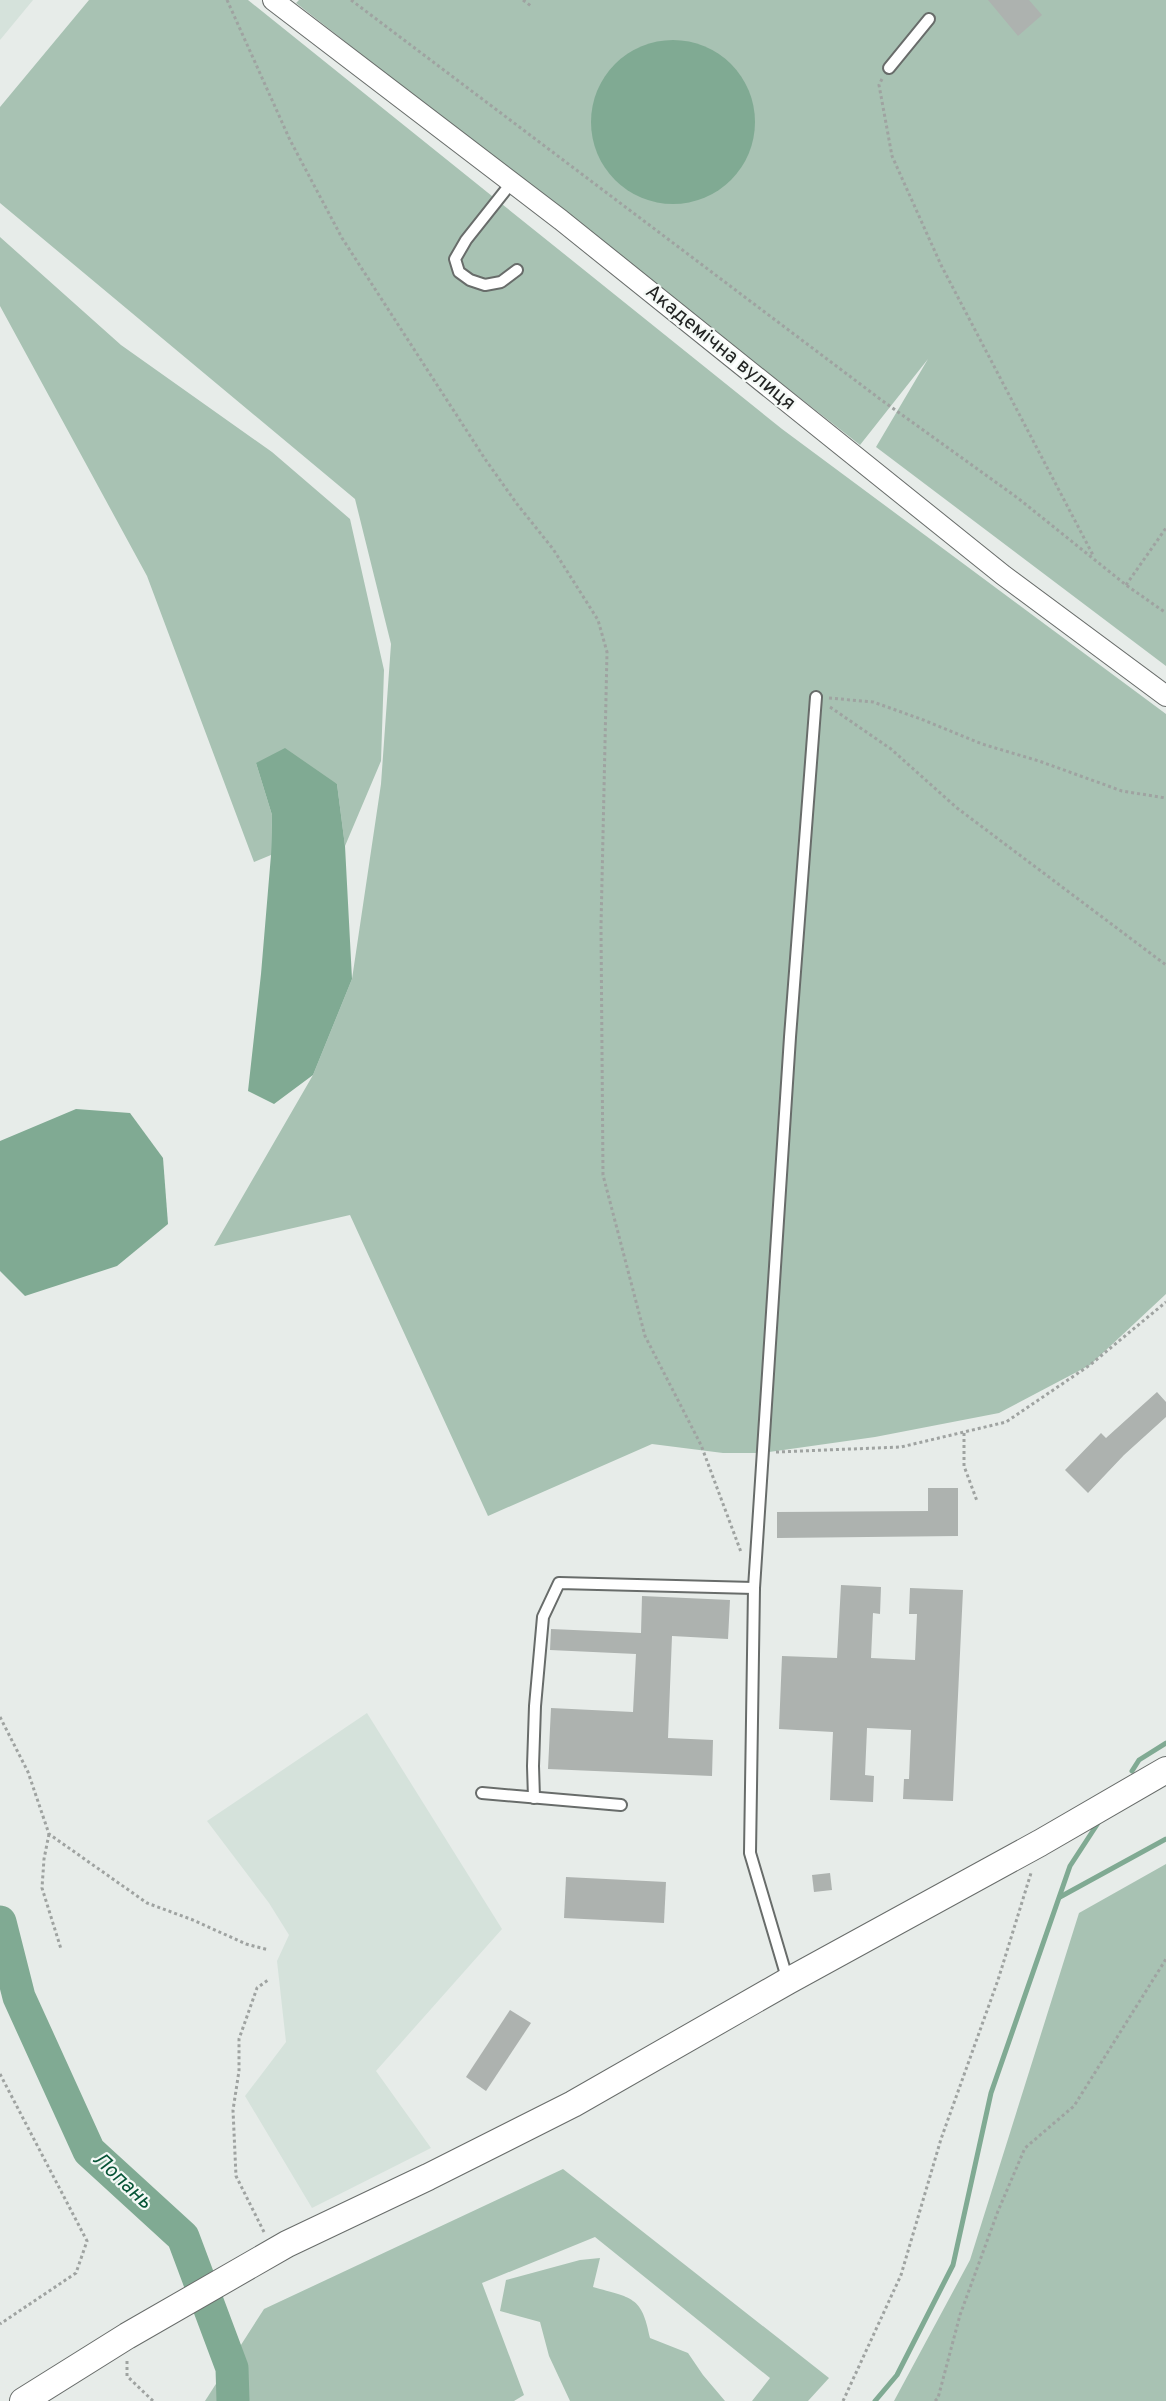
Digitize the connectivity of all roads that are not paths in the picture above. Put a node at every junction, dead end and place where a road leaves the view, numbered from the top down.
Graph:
1 (273, 0) edge
2 (929, 19) dead end
3 (889, 68) road end
4 (512, 182) junction
5 (517, 270) dead end
6 (1166, 696) edge
7 (816, 697) road end
8 (754, 1588) junction
9 (1166, 1770) edge
10 (482, 1793) dead end
11 (534, 1798) junction
12 (621, 1805) dead end
13 (788, 1981) junction
14 (22, 2401) edge

1 - 4 street, Академічна вулиця
2 - 3 lane
4 - 5 lane
4 - 6 street, Академічна вулиця
7 - 8 lane
8 - 11 lane
8 - 13 lane
9 - 13 street
10 - 11 lane
11 - 12 lane
13 - 14 street

